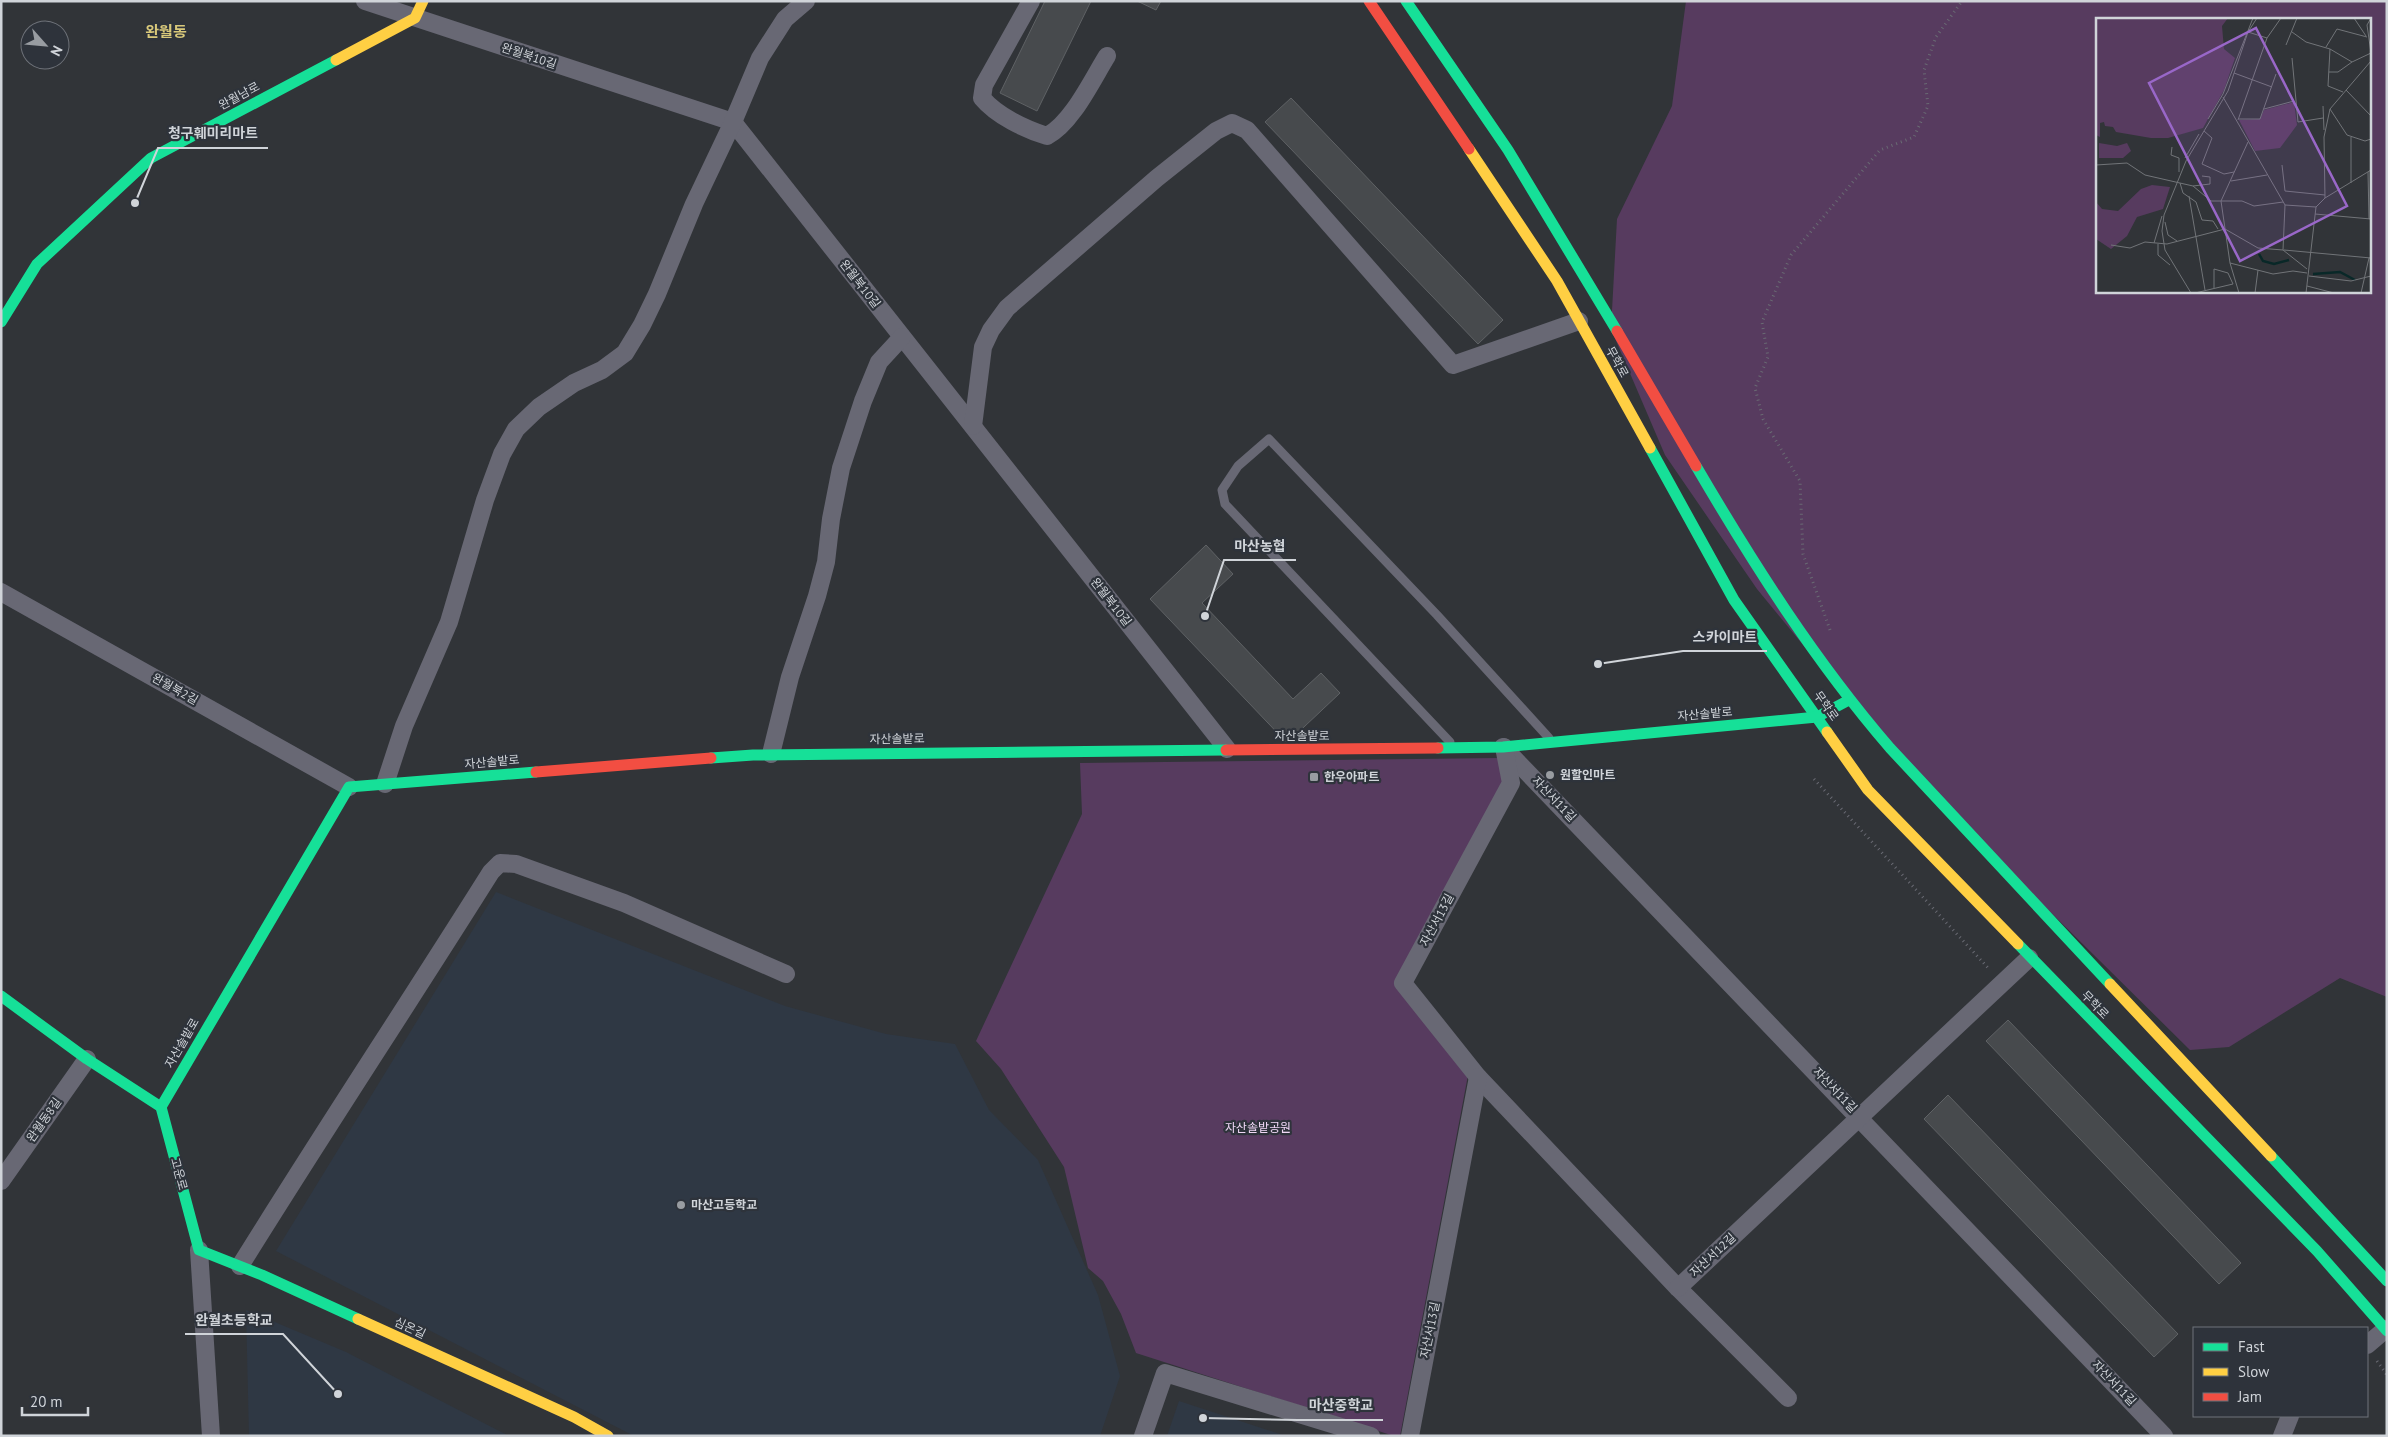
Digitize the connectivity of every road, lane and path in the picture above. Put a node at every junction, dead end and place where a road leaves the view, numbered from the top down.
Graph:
1 (365, 1) edge
2 (423, 1) edge
3 (806, 1) edge
4 (1031, 1) edge
5 (1368, 1) edge
6 (1406, 1) edge
7 (1962, 1) edge
8 (414, 18) junction
9 (1107, 56) dead end
10 (733, 122) junction
11 (1579, 321) junction
12 (1, 322) edge
13 (902, 337) junction
14 (972, 426) junction
15 (1, 592) edge
16 (1832, 637) dead end
17 (1849, 700) junction
18 (1817, 717) junction
19 (1552, 742) junction
20 (1503, 747) junction
21 (1455, 748) junction
22 (1227, 750) junction
23 (771, 754) junction
24 (1814, 779) dead end
25 (385, 784) junction
26 (349, 787) junction
27 (2029, 958) junction
28 (786, 974) dead end
29 (2002, 983) junction
30 (1, 996) edge
31 (86, 1059) junction
32 (1478, 1077) junction
33 (161, 1107) junction
34 (1860, 1116) junction
35 (1, 1181) edge
36 (198, 1250) junction
37 (240, 1266) junction
38 (2387, 1281) edge
39 (1678, 1288) junction
40 (2386, 1330) edge
41 (2368, 1344) edge
42 (1788, 1398) dead end
43 (2290, 1417) edge
44 (211, 1436) edge
45 (608, 1436) edge
46 (1143, 1436) edge
47 (1371, 1436) edge
48 (1410, 1436) edge
49 (2164, 1436) edge
50 (2282, 1436) edge

1 - 8 street, 완월북10길
2 - 8 main road
3 - 10 street
4 - 9 street
5 - 11 main road, 무학로
6 - 17 main road, 무학로
7 - 16 path
8 - 10 street, 완월북10길
8 - 12 main road, 완월남로
10 - 13 street, 완월북10길
10 - 25 street
11 - 14 street
11 - 18 main road, 무학로
13 - 14 street, 완월북10길
13 - 23 street
14 - 22 street, 완월북10길
15 - 26 street, 완월북2길
17 - 18 main road
17 - 38 main road, 무학로
18 - 19 main road, 자산솔밭로
18 - 27 main road, 무학로
19 - 20 main road, 자산솔밭로
19 - 21 lane
20 - 21 main road, 자산솔밭로
20 - 32 street, 자산서13길
20 - 34 street, 자산서11길
21 - 22 main road, 자산솔밭로
22 - 23 main road, 자산솔밭로
23 - 25 main road, 자산솔밭로
24 - 29 path
25 - 26 main road, 자산솔밭로
26 - 33 main road, 자산솔밭로
27 - 29 street, 자산서12길
27 - 40 main road, 무학로
28 - 37 street
29 - 34 street, 자산서12길
30 - 31 main road
31 - 33 main road
31 - 35 street, 완월동8길
32 - 39 street, 자산서13길
32 - 48 street, 자산서13길
33 - 36 main road, 고운로
34 - 39 street, 자산서12길
34 - 49 street, 자산서11길
36 - 37 main road, 심온길
36 - 44 street, 고운로
37 - 45 main road, 심온길
39 - 42 street
40 - 41 street
43 - 50 street
46 - 47 street

